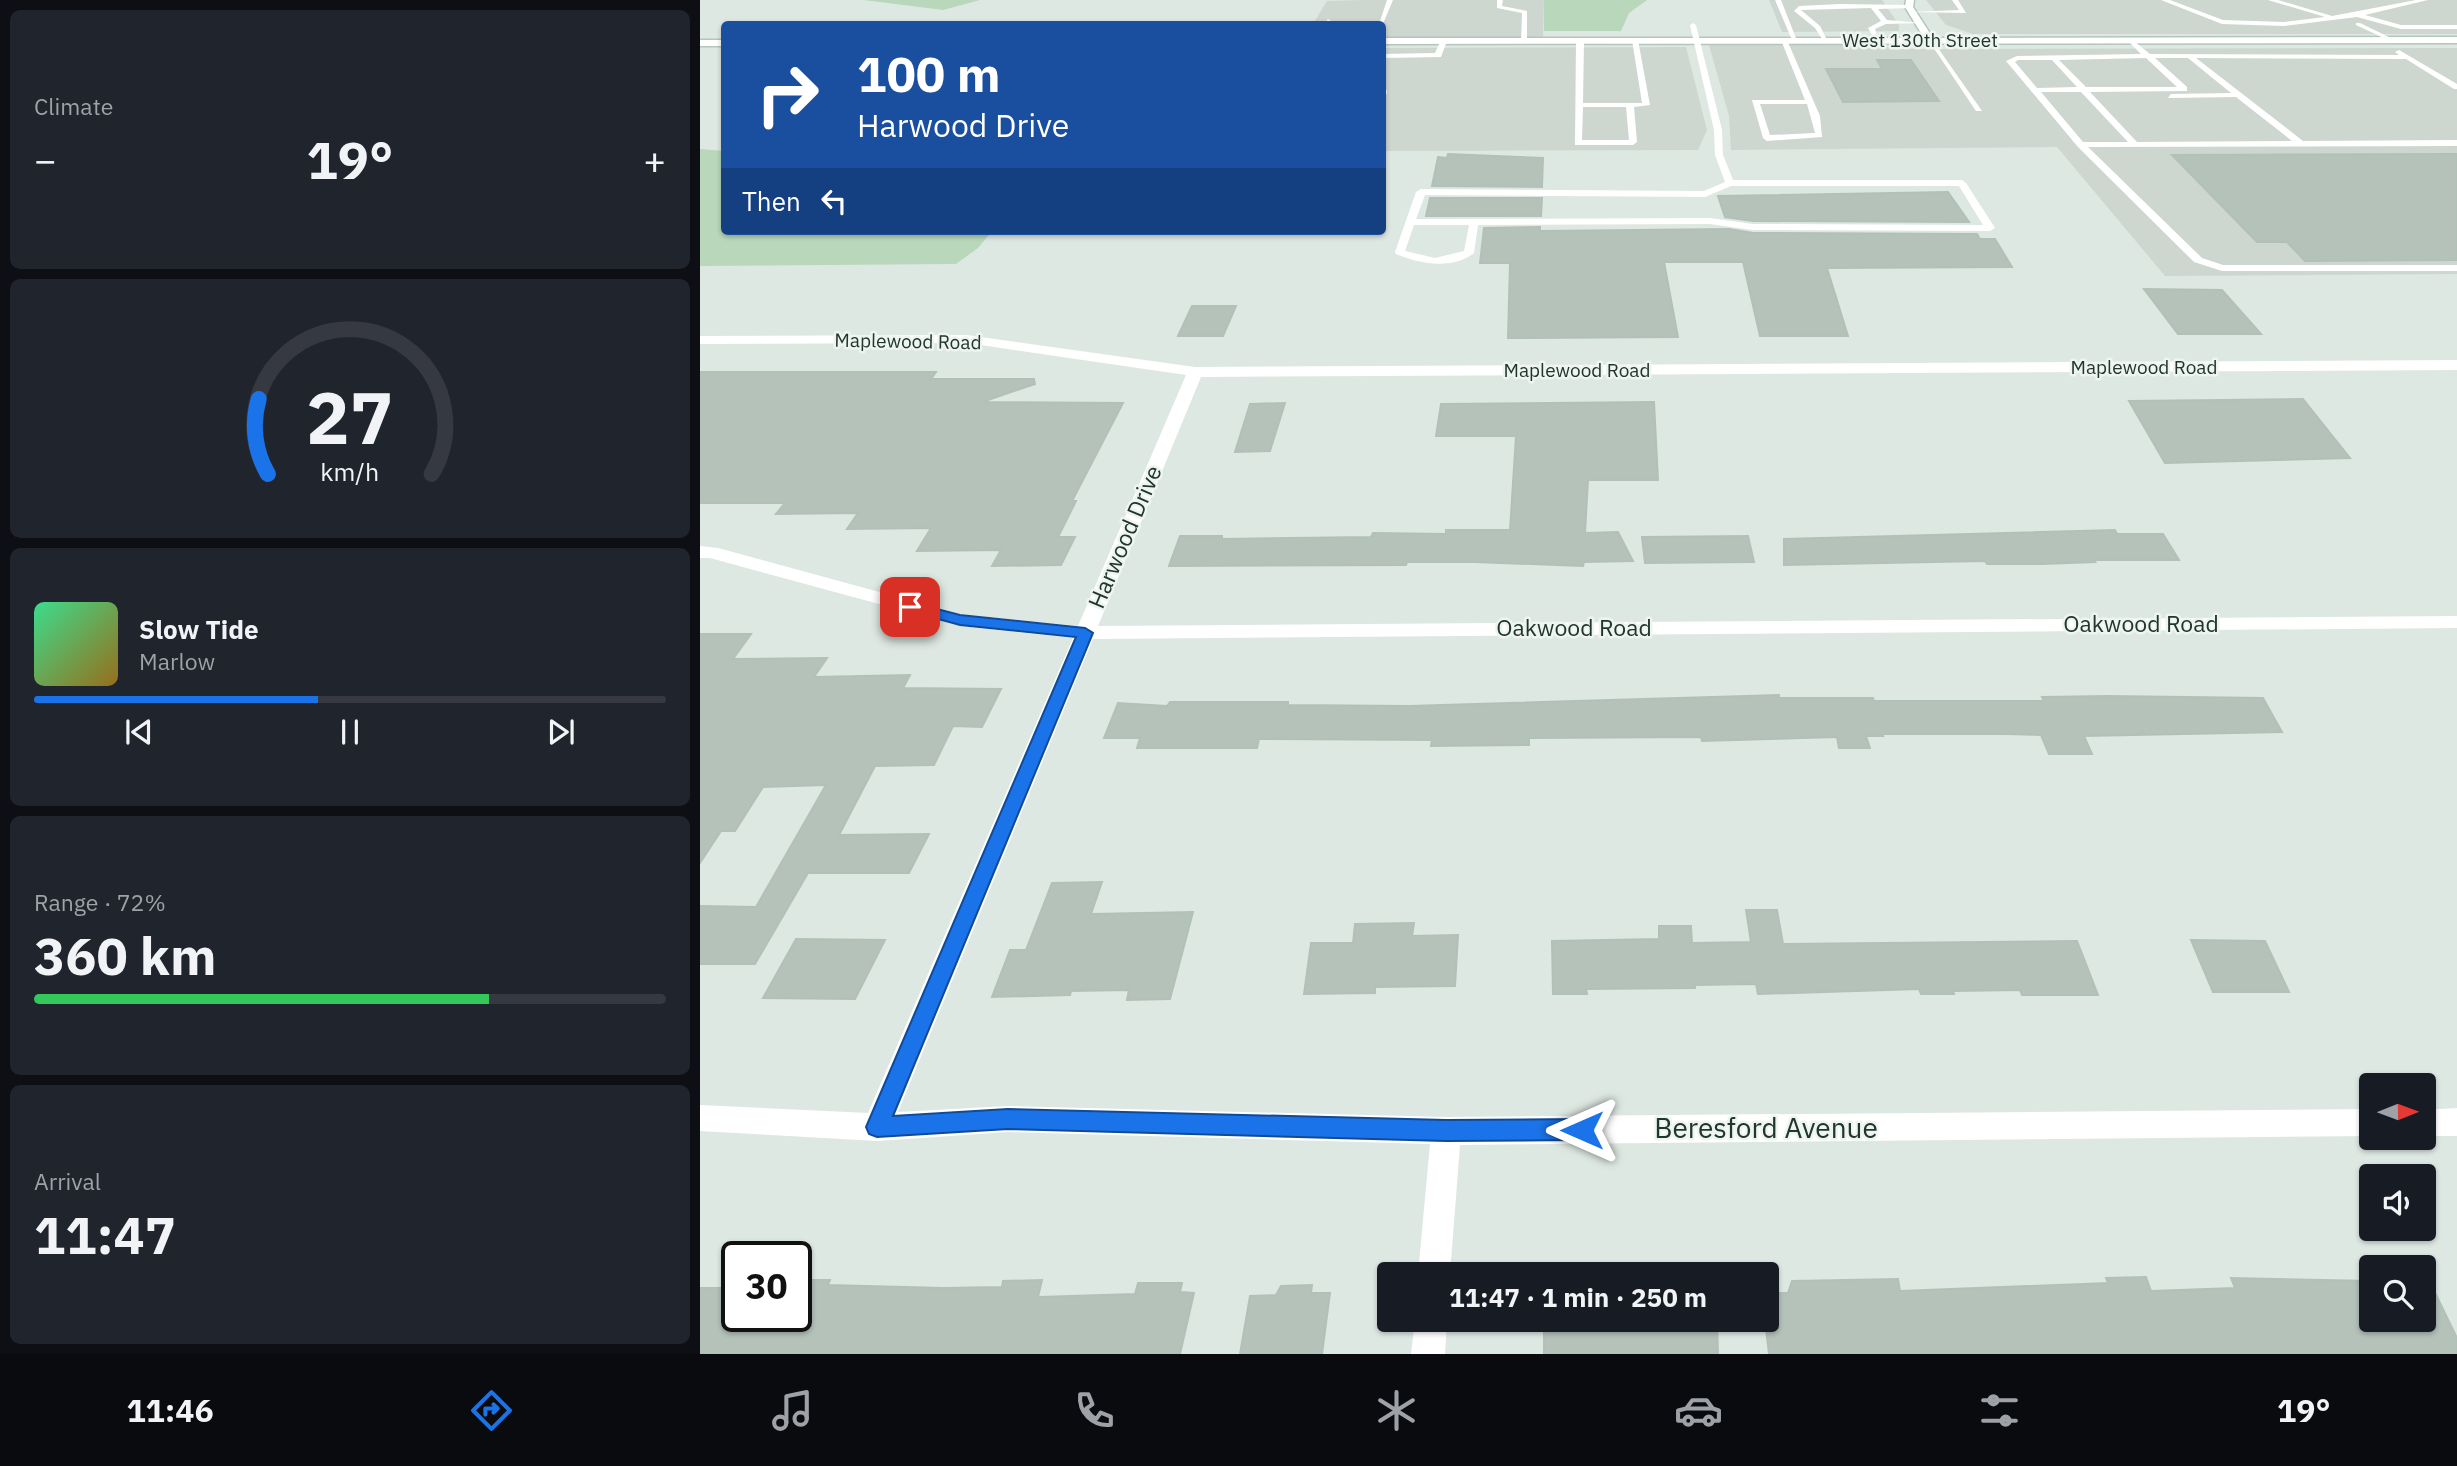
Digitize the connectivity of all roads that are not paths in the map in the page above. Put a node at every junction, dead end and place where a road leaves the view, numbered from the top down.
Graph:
1 (1391, 0) edge
2 (1500, 0) edge
3 (1778, 0) edge
4 (1955, 0) edge
5 (2164, 0) edge
6 (2271, 0) edge
7 (2425, 0) edge
8 (1910, 6) edge
9 (1873, 7) junction
10 (2357, 15) junction
11 (2338, 19) junction
12 (1383, 21) edge
13 (1885, 22) junction
14 (1919, 23) junction
15 (1693, 25) dead end
16 (2457, 27) edge
17 (1929, 39) junction
18 (1635, 40) junction
19 (1697, 40) junction
20 (1784, 40) junction
21 (1796, 40) junction
22 (1824, 40) junction
23 (1876, 40) junction
24 (2130, 40) junction
25 (2380, 40) junction
26 (2392, 40) junction
27 (2457, 40) edge
28 (1386, 41) edge
29 (1443, 41) junction
30 (1525, 41) junction
31 (1580, 41) junction
32 (700, 43) edge
33 (721, 43) edge
34 (1386, 56) edge
35 (2148, 56) junction
36 (2407, 57) junction
37 (2054, 58) junction
38 (2191, 58) junction
39 (2455, 85) edge
40 (2184, 89) junction
41 (2035, 90) junction
42 (2086, 93) junction
43 (2239, 95) junction
44 (2192, 96) junction
45 (1809, 102) junction
46 (1579, 105) junction
47 (1630, 105) junction
48 (1979, 110) dead end
49 (2457, 143) edge
50 (2134, 144) junction
51 (2301, 144) junction
52 (2081, 145) junction
53 (1730, 183) junction
54 (1705, 194) junction
55 (1474, 221) junction
56 (1710, 221) junction
57 (1410, 222) junction
58 (2457, 268) edge
59 (700, 340) edge
60 (2457, 365) edge
61 (1195, 372) junction
62 (700, 552) edge
63 (2457, 622) edge
64 (1085, 633) junction
65 (700, 1118) edge
66 (2457, 1122) edge
67 (2359, 1123) edge
68 (2436, 1123) edge
69 (877, 1127) junction
70 (1446, 1131) junction
71 (1435, 1262) edge
72 (1430, 1332) edge
73 (1428, 1354) edge

1 - 12 lane
2 - 30 lane
3 - 21 lane
4 - 8 lane
5 - 11 lane
6 - 11 lane
7 - 10 lane
8 - 9 lane
8 - 14 street
9 - 13 lane
9 - 22 lane
10 - 11 lane
10 - 16 lane
11 - 26 lane
13 - 14 lane
13 - 23 lane
14 - 17 street
15 - 19 lane
17 - 23 street, West 130th Street
17 - 24 street, West 130th Street
17 - 48 lane
18 - 19 street, West 130th Street
18 - 31 street, West 130th Street
18 - 47 lane
19 - 20 street, West 130th Street
19 - 53 lane
20 - 21 street, West 130th Street
20 - 45 lane
21 - 22 street, West 130th Street
22 - 23 street, West 130th Street
24 - 25 street, West 130th Street
24 - 35 lane
25 - 26 street, West 130th Street
25 - 36 lane
26 - 27 street, West 130th Street
28 - 29 street, West 130th Street
29 - 30 street, West 130th Street
29 - 34 lane
30 - 31 street, West 130th Street
31 - 46 lane
32 - 33 street
35 - 37 lane
35 - 38 lane
35 - 40 lane
36 - 38 lane
36 - 39 lane
37 - 41 lane
37 - 42 lane
38 - 43 lane
40 - 42 lane
40 - 44 lane
41 - 42 lane
41 - 52 lane
42 - 44 lane
42 - 50 lane
43 - 44 lane
43 - 51 lane
45 - 45 lane
46 - 47 lane
46 - 47 lane
49 - 51 lane
50 - 51 lane
50 - 52 lane
52 - 58 lane
53 - 54 lane
53 - 56 lane
54 - 56 lane
54 - 57 lane
55 - 56 lane
55 - 57 lane
55 - 57 lane
59 - 61 street, Maplewood Road
60 - 61 street, Maplewood Road
61 - 64 street, Harwood Drive
62 - 64 street, Oakwood Road
63 - 64 street, Oakwood Road
64 - 69 street, Harwood Drive
65 - 69 street, Beresford Avenue
66 - 68 street
67 - 70 street, Beresford Avenue
69 - 70 street, Beresford Avenue
70 - 71 street
72 - 73 street

